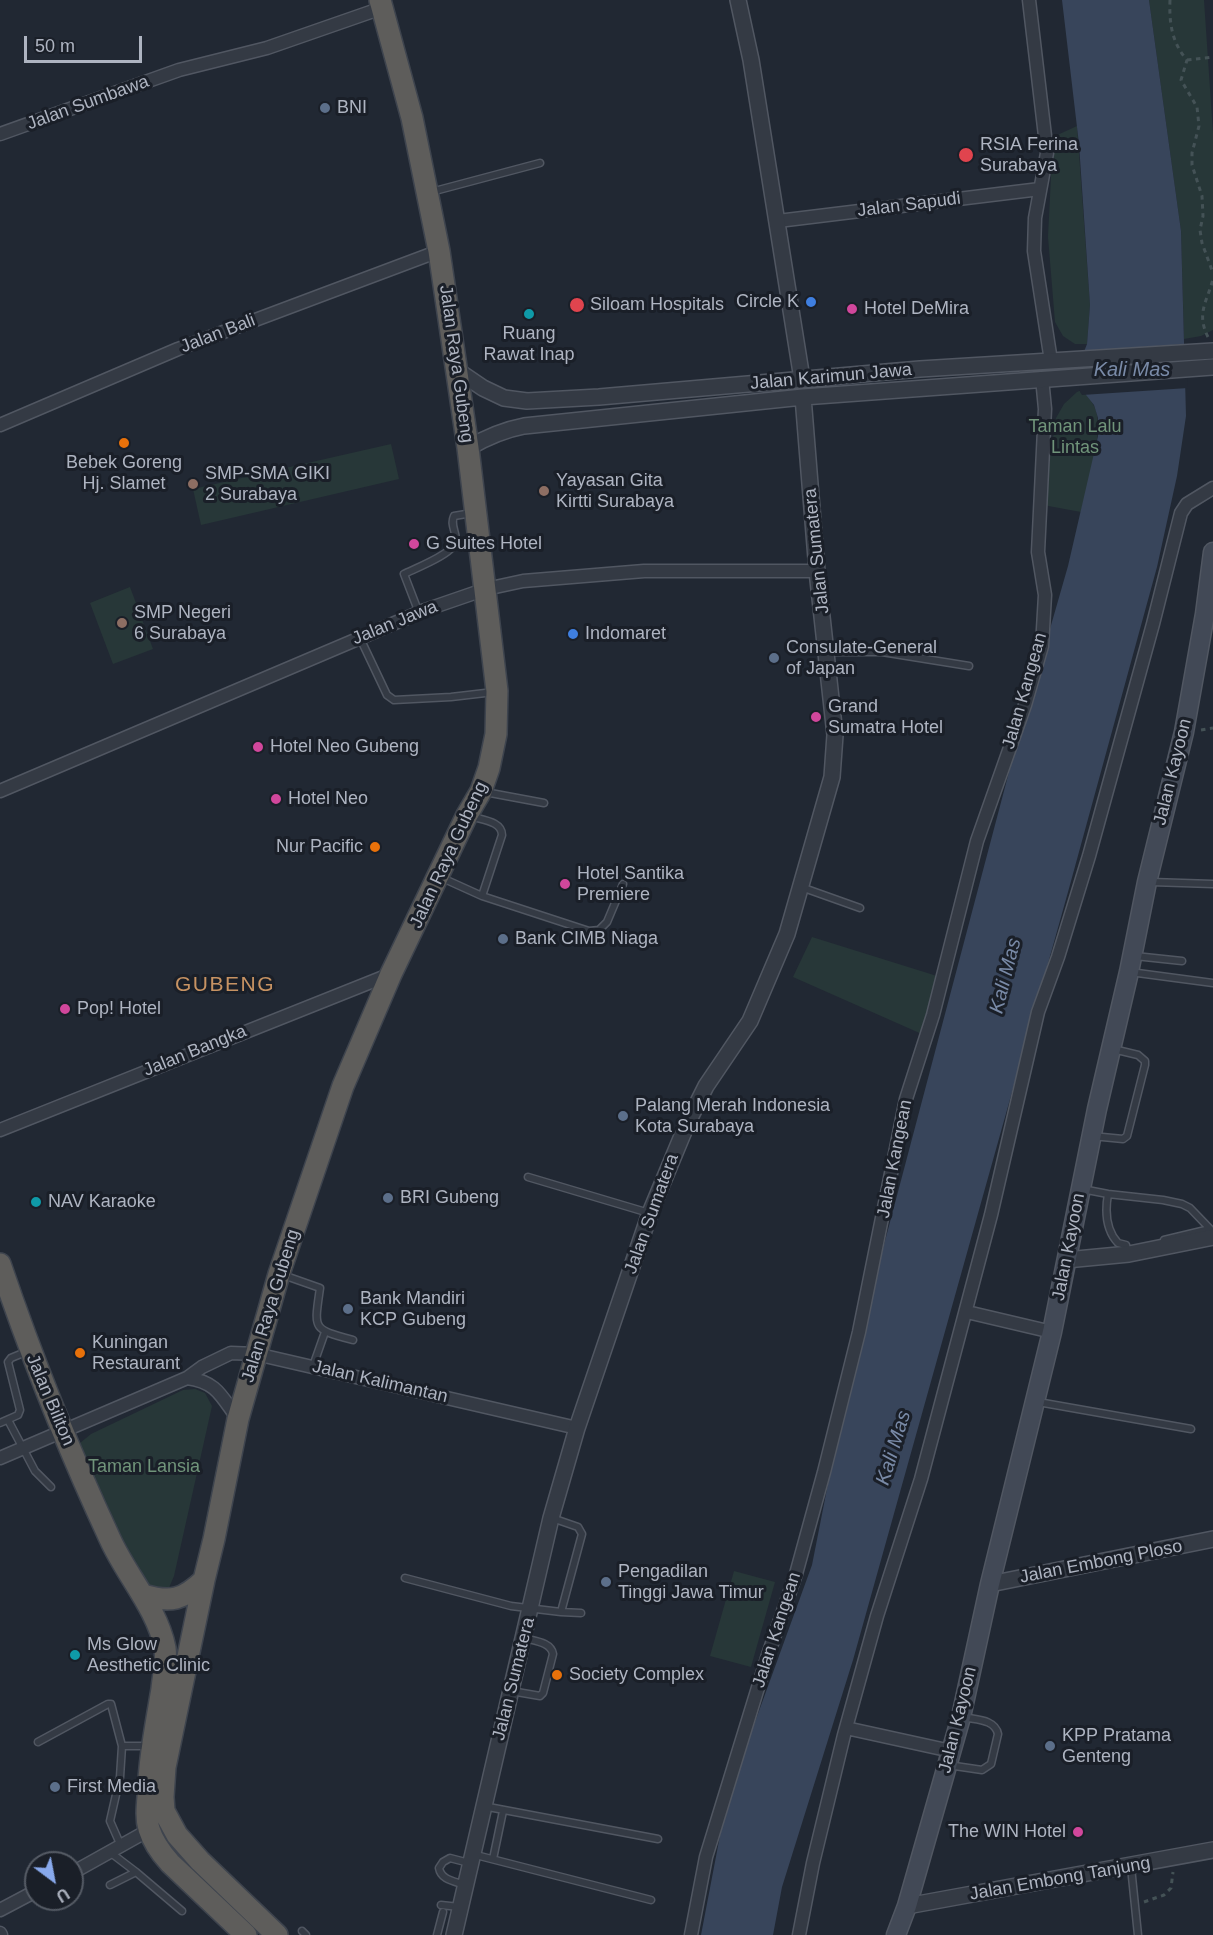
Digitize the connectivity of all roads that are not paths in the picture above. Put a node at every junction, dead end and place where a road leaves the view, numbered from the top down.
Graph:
1 (738, 0) edge
2 (1029, 0) edge
3 (381, 4) edge
4 (0, 134) edge
5 (540, 163) dead end
6 (1040, 189) junction
7 (427, 194) junction
8 (778, 221) junction
9 (439, 251) junction
10 (1213, 349) edge
11 (1051, 361) junction
12 (1196, 361) junction
13 (1213, 367) edge
14 (458, 370) junction
15 (1042, 378) junction
16 (802, 379) junction
17 (599, 397) junction
18 (803, 397) junction
19 (602, 418) junction
20 (0, 426) edge
21 (468, 448) junction
22 (1213, 489) edge
23 (476, 513) junction
24 (1213, 552) edge
25 (817, 571) junction
26 (1212, 577) edge
27 (486, 589) junction
28 (419, 613) junction
29 (360, 638) junction
30 (828, 652) junction
31 (969, 666) dead end
32 (497, 691) junction
33 (0, 791) edge
34 (481, 791) junction
35 (544, 803) dead end
36 (467, 815) junction
37 (439, 877) junction
38 (1147, 882) junction
39 (623, 884) dead end
40 (1213, 884) edge
41 (800, 886) junction
42 (482, 896) junction
43 (860, 908) dead end
44 (1182, 961) dead end
45 (1131, 964) junction
46 (391, 974) junction
47 (1213, 983) edge
48 (1111, 1049) junction
49 (0, 1130) edge
50 (1092, 1136) junction
51 (528, 1177) dead end
52 (1081, 1189) junction
53 (1108, 1194) junction
54 (650, 1214) junction
55 (1212, 1232) edge
56 (1128, 1251) junction
57 (1066, 1260) junction
58 (0, 1264) edge
59 (279, 1274) junction
60 (967, 1312) junction
61 (325, 1332) junction
62 (1052, 1332) junction
63 (353, 1340) dead end
64 (29, 1350) junction
65 (256, 1354) junction
66 (314, 1366) junction
67 (187, 1378) junction
68 (1034, 1401) junction
69 (238, 1419) junction
70 (8, 1420) junction
71 (0, 1423) edge
72 (577, 1428) junction
73 (1191, 1429) dead end
74 (62, 1430) junction
75 (23, 1448) junction
76 (0, 1458) edge
77 (51, 1487) dead end
78 (551, 1518) junction
79 (1213, 1539) edge
80 (405, 1578) dead end
81 (204, 1580) junction
82 (990, 1584) junction
83 (143, 1595) junction
84 (531, 1609) junction
85 (561, 1612) junction
86 (581, 1613) dead end
87 (524, 1638) junction
88 (511, 1691) junction
89 (961, 1717) junction
90 (846, 1728) junction
91 (38, 1742) dead end
92 (122, 1746) junction
93 (151, 1746) junction
94 (950, 1758) junction
95 (483, 1806) junction
96 (503, 1811) junction
97 (149, 1830) junction
98 (658, 1839) dead end
99 (116, 1850) junction
100 (1213, 1850) edge
101 (471, 1859) junction
102 (493, 1859) junction
103 (1131, 1866) junction
104 (84, 1867) edge
105 (136, 1872) junction
106 (110, 1885) dead end
107 (465, 1885) junction
108 (24, 1897) edge
109 (651, 1900) dead end
110 (907, 1906) junction
111 (460, 1908) junction
112 (0, 1910) edge
113 (182, 1911) dead end
114 (246, 1935) edge
115 (277, 1935) edge
116 (437, 1935) edge
117 (454, 1935) edge
118 (691, 1935) edge
119 (799, 1935) edge
120 (896, 1935) edge
121 (1138, 1935) edge

1 - 8 street
2 - 6 street
3 - 4 street, Jalan Sumbawa
3 - 7 highway, Jalan Raya Gubeng
5 - 7 lane
6 - 8 street, Jalan Sapudi
6 - 11 street
7 - 9 highway, Jalan Raya Gubeng
8 - 16 street
9 - 14 highway, Jalan Raya Gubeng
9 - 20 street, Jalan Bali
10 - 12 street, Jalan Karimun Jawa
11 - 12 street, Jalan Karimun Jawa
11 - 16 street, Jalan Karimun Jawa
12 - 13 street, Jalan Karimun Jawa
12 - 15 street, Jalan Karimun Jawa
14 - 17 street, Jalan Karimun Jawa
14 - 21 highway, Jalan Raya Gubeng
15 - 18 street, Jalan Karimun Jawa
15 - 118 street, Jalan Kangean
16 - 17 street, Jalan Karimun Jawa
17 - 19 street
18 - 19 street, Jalan Karimun Jawa
18 - 25 street, Jalan Sumatera
19 - 21 street, Jalan Karimun Jawa
21 - 23 highway, Jalan Raya Gubeng
22 - 60 street
23 - 27 highway, Jalan Raya Gubeng
23 - 28 lane
24 - 26 main road, Jalan Kayoon
25 - 27 street, Jalan Jawa
25 - 30 street, Jalan Sumatera
26 - 38 main road, Jalan Kayoon
27 - 28 street, Jalan Jawa
27 - 32 highway, Jalan Raya Gubeng
28 - 29 street, Jalan Jawa
29 - 32 lane
29 - 33 street, Jalan Jawa
30 - 31 lane
30 - 41 street, Jalan Sumatera
32 - 34 highway, Jalan Raya Gubeng
34 - 35 lane
34 - 36 highway, Jalan Raya Gubeng
36 - 37 highway, Jalan Raya Gubeng
36 - 42 lane
37 - 42 lane
37 - 46 highway, Jalan Raya Gubeng
38 - 40 lane
38 - 45 main road, Jalan Kayoon
39 - 42 lane
41 - 43 lane
41 - 54 street, Jalan Sumatera
44 - 45 lane
45 - 47 lane
45 - 48 main road, Jalan Kayoon
46 - 49 street, Jalan Bangka
46 - 59 highway, Jalan Raya Gubeng
48 - 50 main road, Jalan Kayoon
48 - 50 lane
50 - 52 main road, Jalan Kayoon
51 - 54 lane
52 - 53 lane
52 - 57 main road, Jalan Kayoon
53 - 55 lane
53 - 56 lane
54 - 72 street, Jalan Sumatera
55 - 56 street
56 - 57 street
57 - 62 main road, Jalan Kayoon
58 - 64 highway, Jalan Biliton
59 - 61 lane
59 - 65 highway, Jalan Raya Gubeng
60 - 62 street
60 - 90 street
61 - 63 lane
61 - 66 lane
62 - 68 main road, Jalan Kayoon
64 - 70 lane
64 - 74 highway, Jalan Biliton
65 - 66 street, Jalan Kalimantan
65 - 67 street, Jalan Kalimantan
65 - 69 highway, Jalan Raya Gubeng
66 - 72 street, Jalan Kalimantan
67 - 69 street
67 - 74 street, Jalan Kalimantan
68 - 73 lane
68 - 82 main road, Jalan Kayoon
69 - 81 highway, Jalan Raya Gubeng
70 - 71 lane
70 - 75 lane
72 - 78 street, Jalan Sumatera
74 - 75 street, Jalan Kalimantan
74 - 83 highway, Jalan Biliton
75 - 76 street, Jalan Kalimantan
75 - 77 lane
78 - 84 street, Jalan Sumatera
78 - 85 lane
79 - 82 street, Jalan Embong Ploso
80 - 84 lane
81 - 83 highway
81 - 115 highway
82 - 89 main road, Jalan Kayoon
83 - 93 highway
84 - 85 lane
84 - 87 street, Jalan Sumatera
85 - 86 lane
87 - 88 street, Jalan Sumatera
87 - 88 lane
88 - 95 street, Jalan Sumatera
89 - 94 main road, Jalan Kayoon
89 - 94 lane
90 - 94 street
90 - 119 street
91 - 92 lane
92 - 93 lane
92 - 99 lane
93 - 97 highway
94 - 110 main road, Jalan Kayoon
95 - 96 lane
95 - 101 street, Jalan Sumatera
96 - 98 lane
96 - 102 lane
97 - 99 street
97 - 114 highway
99 - 104 street
99 - 105 lane
100 - 103 street, Jalan Embong Tanjung
101 - 102 lane
101 - 107 street, Jalan Sumatera
101 - 107 lane
102 - 109 lane
103 - 110 street, Jalan Embong Tanjung
103 - 121 lane
105 - 106 lane
105 - 113 lane
107 - 111 street, Jalan Sumatera
108 - 112 street
110 - 120 main road, Jalan Kayoon
111 - 116 lane
111 - 117 street, Jalan Sumatera

